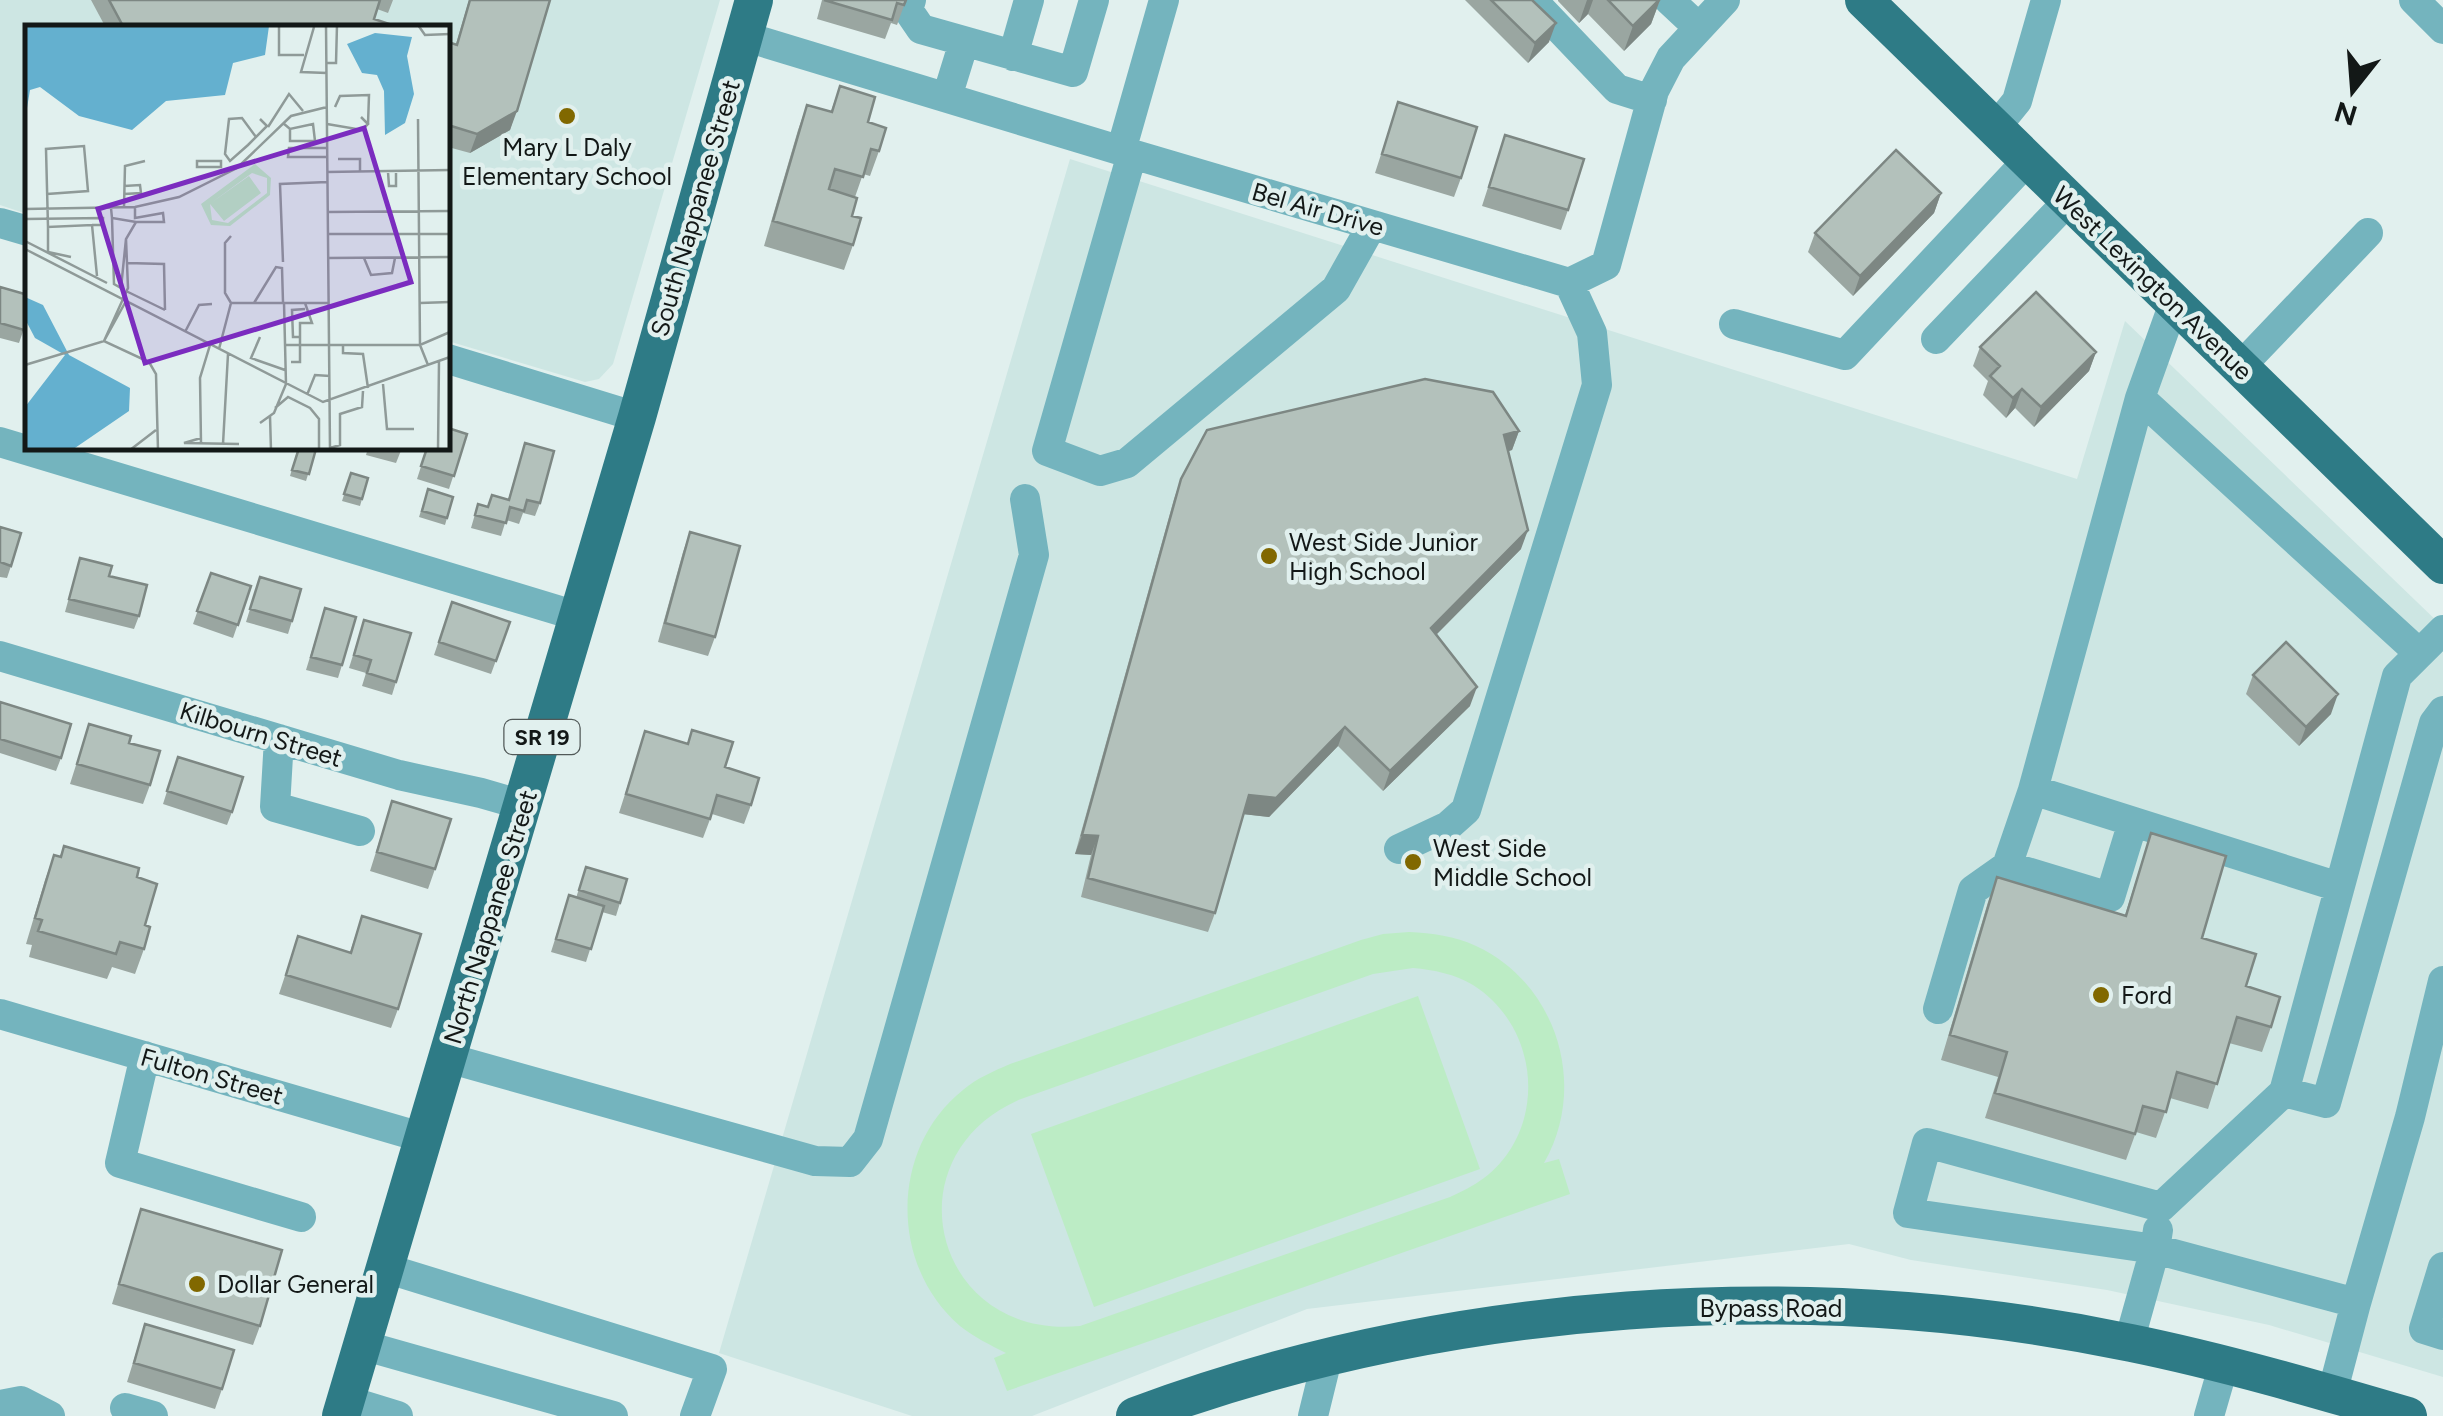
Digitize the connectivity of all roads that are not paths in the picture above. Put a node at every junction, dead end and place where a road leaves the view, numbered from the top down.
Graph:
1 (911, 0) edge
2 (1028, 0) edge
3 (1094, 0) edge
4 (1164, 0) edge
5 (1532, 0) edge
6 (1669, 0) edge
7 (1725, 0) edge
8 (1864, 0) edge
9 (2046, 0) edge
10 (2414, 0) edge
11 (748, 18) edge
12 (1699, 28) junction
13 (2443, 29) edge
14 (964, 42) junction
15 (1013, 56) junction
16 (947, 98) junction
17 (1652, 100) junction
18 (1996, 128) junction
19 (1126, 152) junction
20 (2028, 160) junction
21 (2069, 200) junction
22 (0, 223) edge
23 (1372, 225) junction
24 (25, 231) edge
25 (2368, 233) dead end
26 (1569, 283) junction
27 (2174, 303) junction
28 (1734, 324) dead end
29 (1936, 339) dead end
30 (450, 360) edge
31 (2240, 367) junction
32 (2140, 398) junction
33 (636, 417) junction
34 (0, 442) edge
35 (25, 450) edge
36 (27, 450) edge
37 (1025, 499) dead end
38 (2443, 565) edge
39 (577, 616) junction
40 (2443, 630) edge
41 (2420, 654) junction
42 (0, 656) edge
43 (2443, 711) edge
44 (279, 740) junction
45 (2033, 790) junction
46 (523, 805) junction
47 (2132, 822) junction
48 (360, 830) dead end
49 (1399, 849) dead end
50 (2007, 866) junction
51 (2340, 888) junction
52 (2443, 981) edge
53 (1938, 1009) dead end
54 (0, 1014) edge
55 (146, 1056) junction
56 (448, 1058) junction
57 (2284, 1092) junction
58 (424, 1138) junction
59 (2162, 1207) junction
60 (300, 1217) dead end
61 (2155, 1250) junction
62 (2443, 1267) edge
63 (385, 1268) junction
64 (2356, 1303) junction
65 (2443, 1334) edge
66 (2128, 1342) junction
67 (362, 1345) junction
68 (1327, 1358) junction
69 (2224, 1364) junction
70 (2332, 1394) junction
71 (0, 1405) edge
72 (343, 1408) edge
73 (50, 1416) edge
74 (398, 1416) edge
75 (614, 1416) edge
76 (695, 1416) edge
77 (1135, 1416) edge
78 (1313, 1416) edge
79 (2208, 1416) edge
80 (2408, 1416) edge

1 - 14 street
2 - 15 street
3 - 15 street
4 - 19 street
5 - 17 street
6 - 12 street
7 - 12 street
8 - 18 main road, West Lexington Avenue
9 - 18 street
10 - 13 street
11 - 16 street, Bel Air Drive
11 - 33 main road, South Nappanee Street / SR 19
12 - 17 street
14 - 15 street
14 - 16 street
16 - 19 street, Bel Air Drive
17 - 26 street
18 - 20 main road, West Lexington Avenue
19 - 23 street, Bel Air Drive
19 - 23 street
20 - 21 main road, West Lexington Avenue
20 - 28 street
21 - 27 main road, West Lexington Avenue
21 - 29 street
22 - 24 street
23 - 26 street, Bel Air Drive
25 - 31 street
26 - 49 street
27 - 31 main road, West Lexington Avenue
27 - 32 street
30 - 33 street
31 - 38 main road, West Lexington Avenue
32 - 41 street
32 - 45 street
33 - 39 main road, North Nappanee Street / SR 19
34 - 35 street
36 - 39 street
37 - 56 street
39 - 46 main road, North Nappanee Street / SR 19
40 - 41 street
41 - 51 street
42 - 44 street, Kilbourn Street
43 - 57 street
44 - 46 street, Kilbourn Street
44 - 48 street
45 - 47 street
45 - 50 street
46 - 56 main road, North Nappanee Street / SR 19
47 - 50 street
47 - 51 street
50 - 53 street
51 - 57 street
52 - 64 street
54 - 55 street, Fulton Street
55 - 58 street, Fulton Street
55 - 60 street
56 - 58 main road, North Nappanee Street / SR 19
57 - 59 street
58 - 63 main road, North Nappanee Street / SR 19
59 - 61 street
59 - 61 street
61 - 64 street
61 - 66 street
62 - 65 street
63 - 67 main road, North Nappanee Street / SR 19
63 - 76 street
64 - 70 street
66 - 68 main road, Bypass Road
66 - 69 main road, Bypass Road
67 - 72 main road, North Nappanee Street / SR 19
67 - 75 street
68 - 77 main road, Bypass Road
68 - 78 street
69 - 70 main road, Bypass Road
69 - 79 street
70 - 80 main road, Bypass Road
71 - 73 street
72 - 74 street

